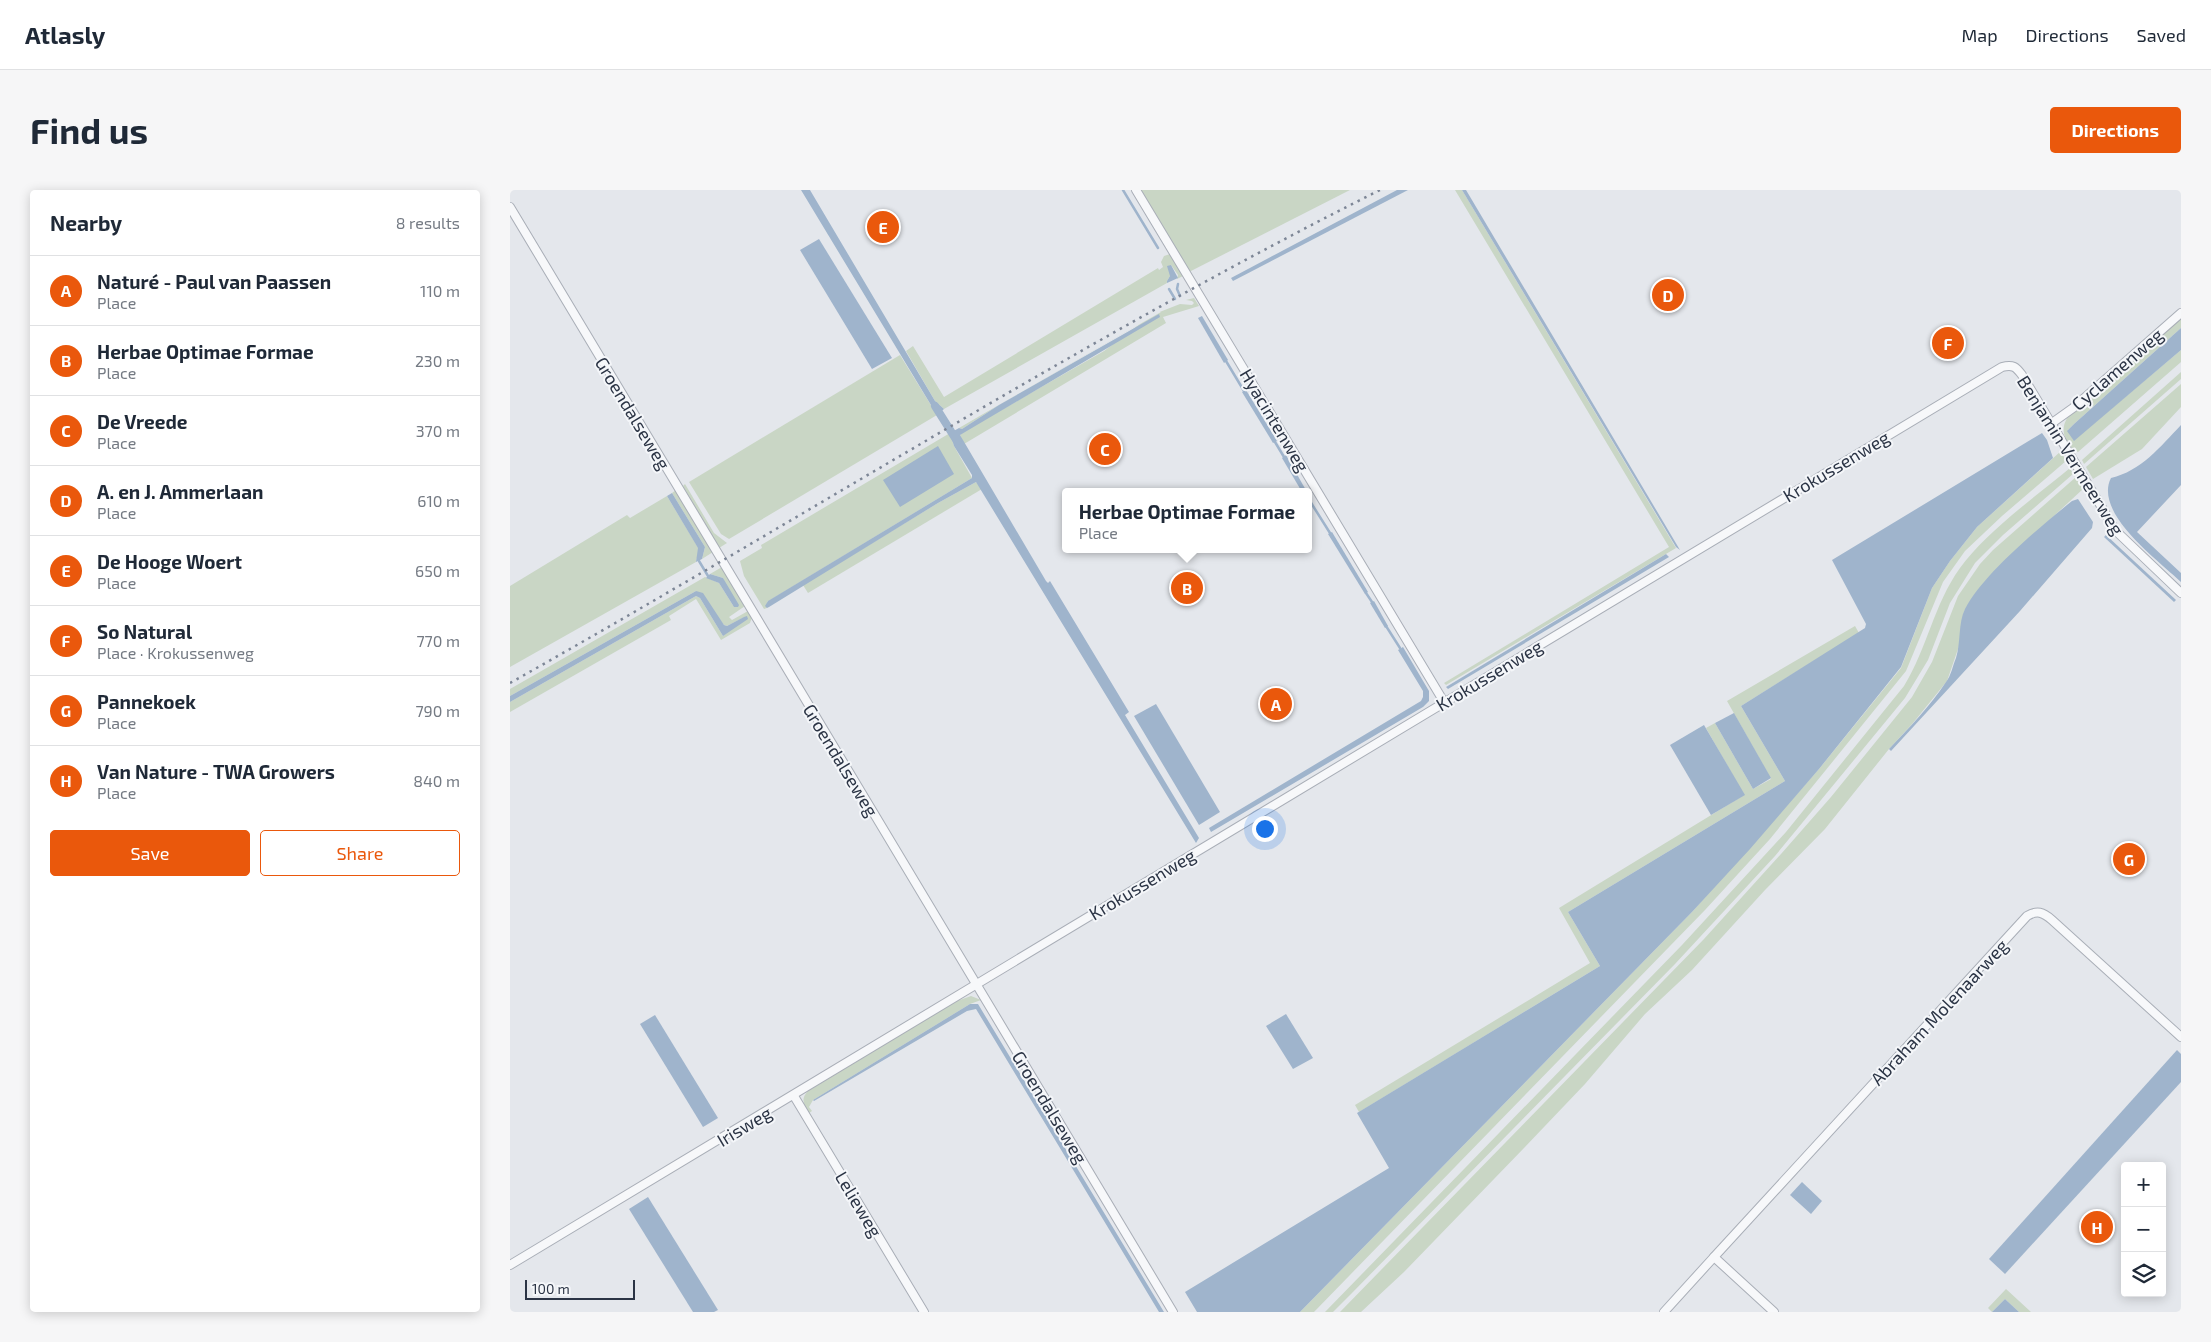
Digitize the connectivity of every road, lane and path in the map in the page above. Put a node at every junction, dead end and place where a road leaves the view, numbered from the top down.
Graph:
1 (1136, 190) edge
2 (510, 207) edge
3 (2181, 313) edge
4 (2002, 367) joint
5 (2052, 423) junction
6 (2181, 593) edge
7 (1444, 702) junction
8 (977, 985) junction
9 (2181, 1037) edge
10 (794, 1096) junction
11 (1714, 1257) junction
12 (510, 1265) edge
13 (924, 1312) edge
14 (1174, 1312) edge
15 (1664, 1312) edge
16 (1774, 1312) edge

1 - 7 street, Hyacintenweg
2 - 8 street, Groendalseweg
3 - 5 street, Cyclamenweg
4 - 5 street, Benjamin Vermeerweg
4 - 7 street, Krokussenweg
5 - 6 street, Benjamin Vermeerweg
7 - 8 street, Krokussenweg
8 - 10 street, Irisweg
8 - 14 street, Groendalseweg
9 - 11 street, Abraham Molenaarweg
10 - 12 street, Irisweg
10 - 13 street, Lelieweg
11 - 15 street
11 - 16 street

